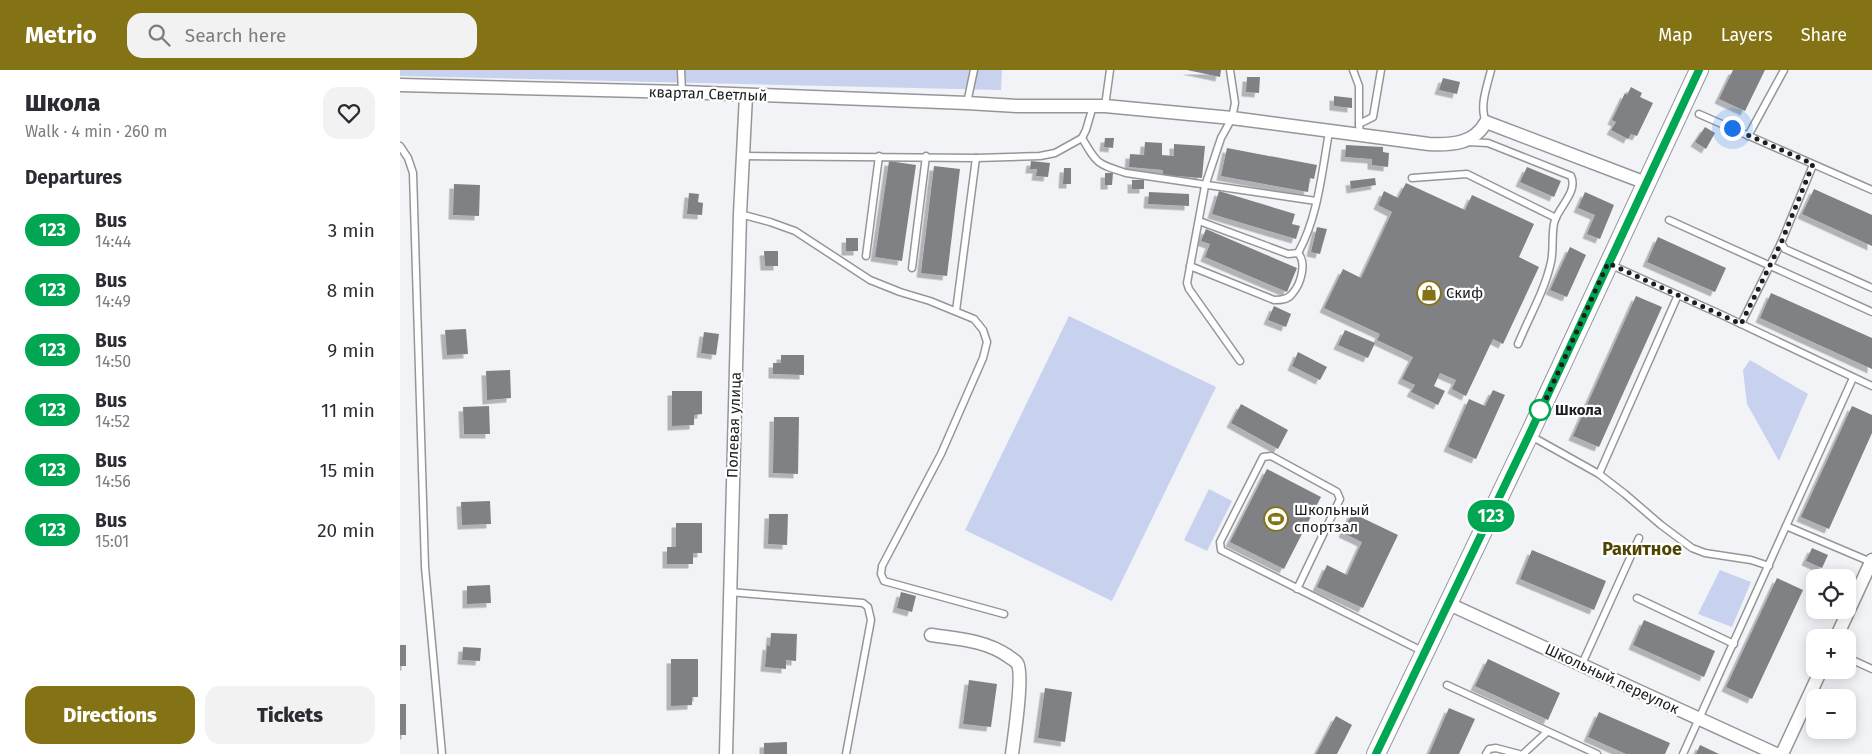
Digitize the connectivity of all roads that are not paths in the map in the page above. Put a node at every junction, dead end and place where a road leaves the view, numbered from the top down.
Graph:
1 (681, 70) edge
2 (974, 70) edge
3 (1110, 70) edge
4 (1230, 70) edge
5 (1354, 70) edge
6 (1381, 70) edge
7 (1491, 70) edge
8 (1699, 70) edge
9 (1784, 70) edge
10 (400, 85) edge
11 (682, 92) junction
12 (746, 95) junction
13 (968, 103) junction
14 (1099, 106) junction
15 (1699, 114) dead end
16 (1232, 118) junction
17 (1486, 122) junction
18 (1360, 130) junction
19 (1329, 132) junction
20 (1748, 136) junction
21 (1082, 138) junction
22 (1464, 142) junction
23 (400, 146) edge
24 (744, 156) junction
25 (879, 156) junction
26 (926, 156) junction
27 (976, 158) junction
28 (1813, 164) junction
29 (1412, 178) dead end
30 (1646, 182) junction
31 (1205, 186) junction
32 (1872, 190) edge
33 (1316, 201) junction
34 (740, 214) junction
35 (1556, 218) junction
36 (1669, 220) dead end
37 (1199, 221) junction
38 (1781, 243) junction
39 (1298, 253) junction
40 (866, 256) dead end
41 (1608, 263) junction
42 (1190, 266) junction
43 (1769, 266) junction
44 (912, 268) dead end
45 (1872, 288) edge
46 (1678, 295) junction
47 (956, 311) junction
48 (1872, 312) edge
49 (1741, 324) junction
50 (1518, 344) dead end
51 (1240, 361) dead end
52 (1853, 378) junction
53 (1872, 386) edge
54 (1529, 435) junction
55 (1599, 474) junction
56 (1786, 526) junction
57 (1639, 538) dead end
58 (1871, 561) edge
59 (1769, 566) junction
60 (1297, 589) junction
61 (729, 592) junction
62 (1637, 598) dead end
63 (1449, 604) junction
64 (1004, 614) dead end
65 (1840, 629) edge
66 (931, 635) dead end
67 (1734, 644) junction
68 (1425, 653) junction
69 (1856, 662) edge
70 (1582, 664) junction
71 (1872, 669) edge
72 (1817, 679) edge
73 (1447, 685) dead end
74 (1699, 720) junction
75 (1547, 732) junction
76 (442, 754) edge
77 (726, 754) edge
78 (846, 754) edge
79 (1012, 754) edge
80 (1376, 754) edge
81 (1486, 754) edge
82 (1521, 754) edge
83 (1597, 754) edge
84 (1683, 754) edge
85 (1776, 754) edge
86 (1782, 754) edge

1 - 11 lane
2 - 13 lane
3 - 14 lane
4 - 16 lane
5 - 18 lane
6 - 18 lane
7 - 17 lane
8 - 30 street
9 - 20 lane
10 - 11 street, квартал Светлый
11 - 12 street, квартал Светлый
12 - 13 street, квартал Светлый
12 - 24 street, Полевая улица
13 - 14 street, квартал Светлый
14 - 16 street, квартал Светлый
14 - 21 lane
15 - 20 lane
16 - 19 street, квартал Светлый
16 - 31 lane
17 - 22 street
17 - 30 street
18 - 19 street, квартал Светлый
18 - 22 street, квартал Светлый
19 - 33 lane
20 - 28 lane
21 - 27 lane
21 - 31 lane
22 - 35 lane
23 - 76 lane
24 - 25 lane
24 - 34 street, Полевая улица
25 - 26 lane
25 - 40 lane
26 - 27 lane
26 - 44 lane
27 - 47 lane
28 - 32 lane
28 - 38 lane
29 - 35 lane
30 - 41 street
31 - 33 lane
31 - 37 lane
33 - 39 lane
34 - 47 lane
34 - 61 street, Полевая улица
35 - 50 lane
36 - 43 lane
37 - 39 lane
37 - 42 lane
38 - 43 lane
38 - 45 lane
39 - 42 lane
41 - 46 lane
41 - 54 street
42 - 51 lane
43 - 48 lane
43 - 49 lane
46 - 49 lane
46 - 55 lane
47 - 64 lane
49 - 52 lane
52 - 53 lane
52 - 56 lane
54 - 55 lane
54 - 63 street
55 - 59 lane
56 - 58 lane
56 - 59 lane
57 - 70 lane
58 - 65 street
59 - 67 lane
60 - 60 lane
60 - 68 lane
61 - 77 street, Полевая улица
61 - 78 lane
62 - 67 lane
63 - 68 street
63 - 70 street, Школьный переулок
66 - 79 street
67 - 74 lane
68 - 80 street
69 - 71 lane
70 - 74 street, Школьный переулок
72 - 86 street
73 - 75 lane
74 - 84 lane
74 - 85 street, Школьный переулок
75 - 82 lane
75 - 83 lane
81 - 82 lane

